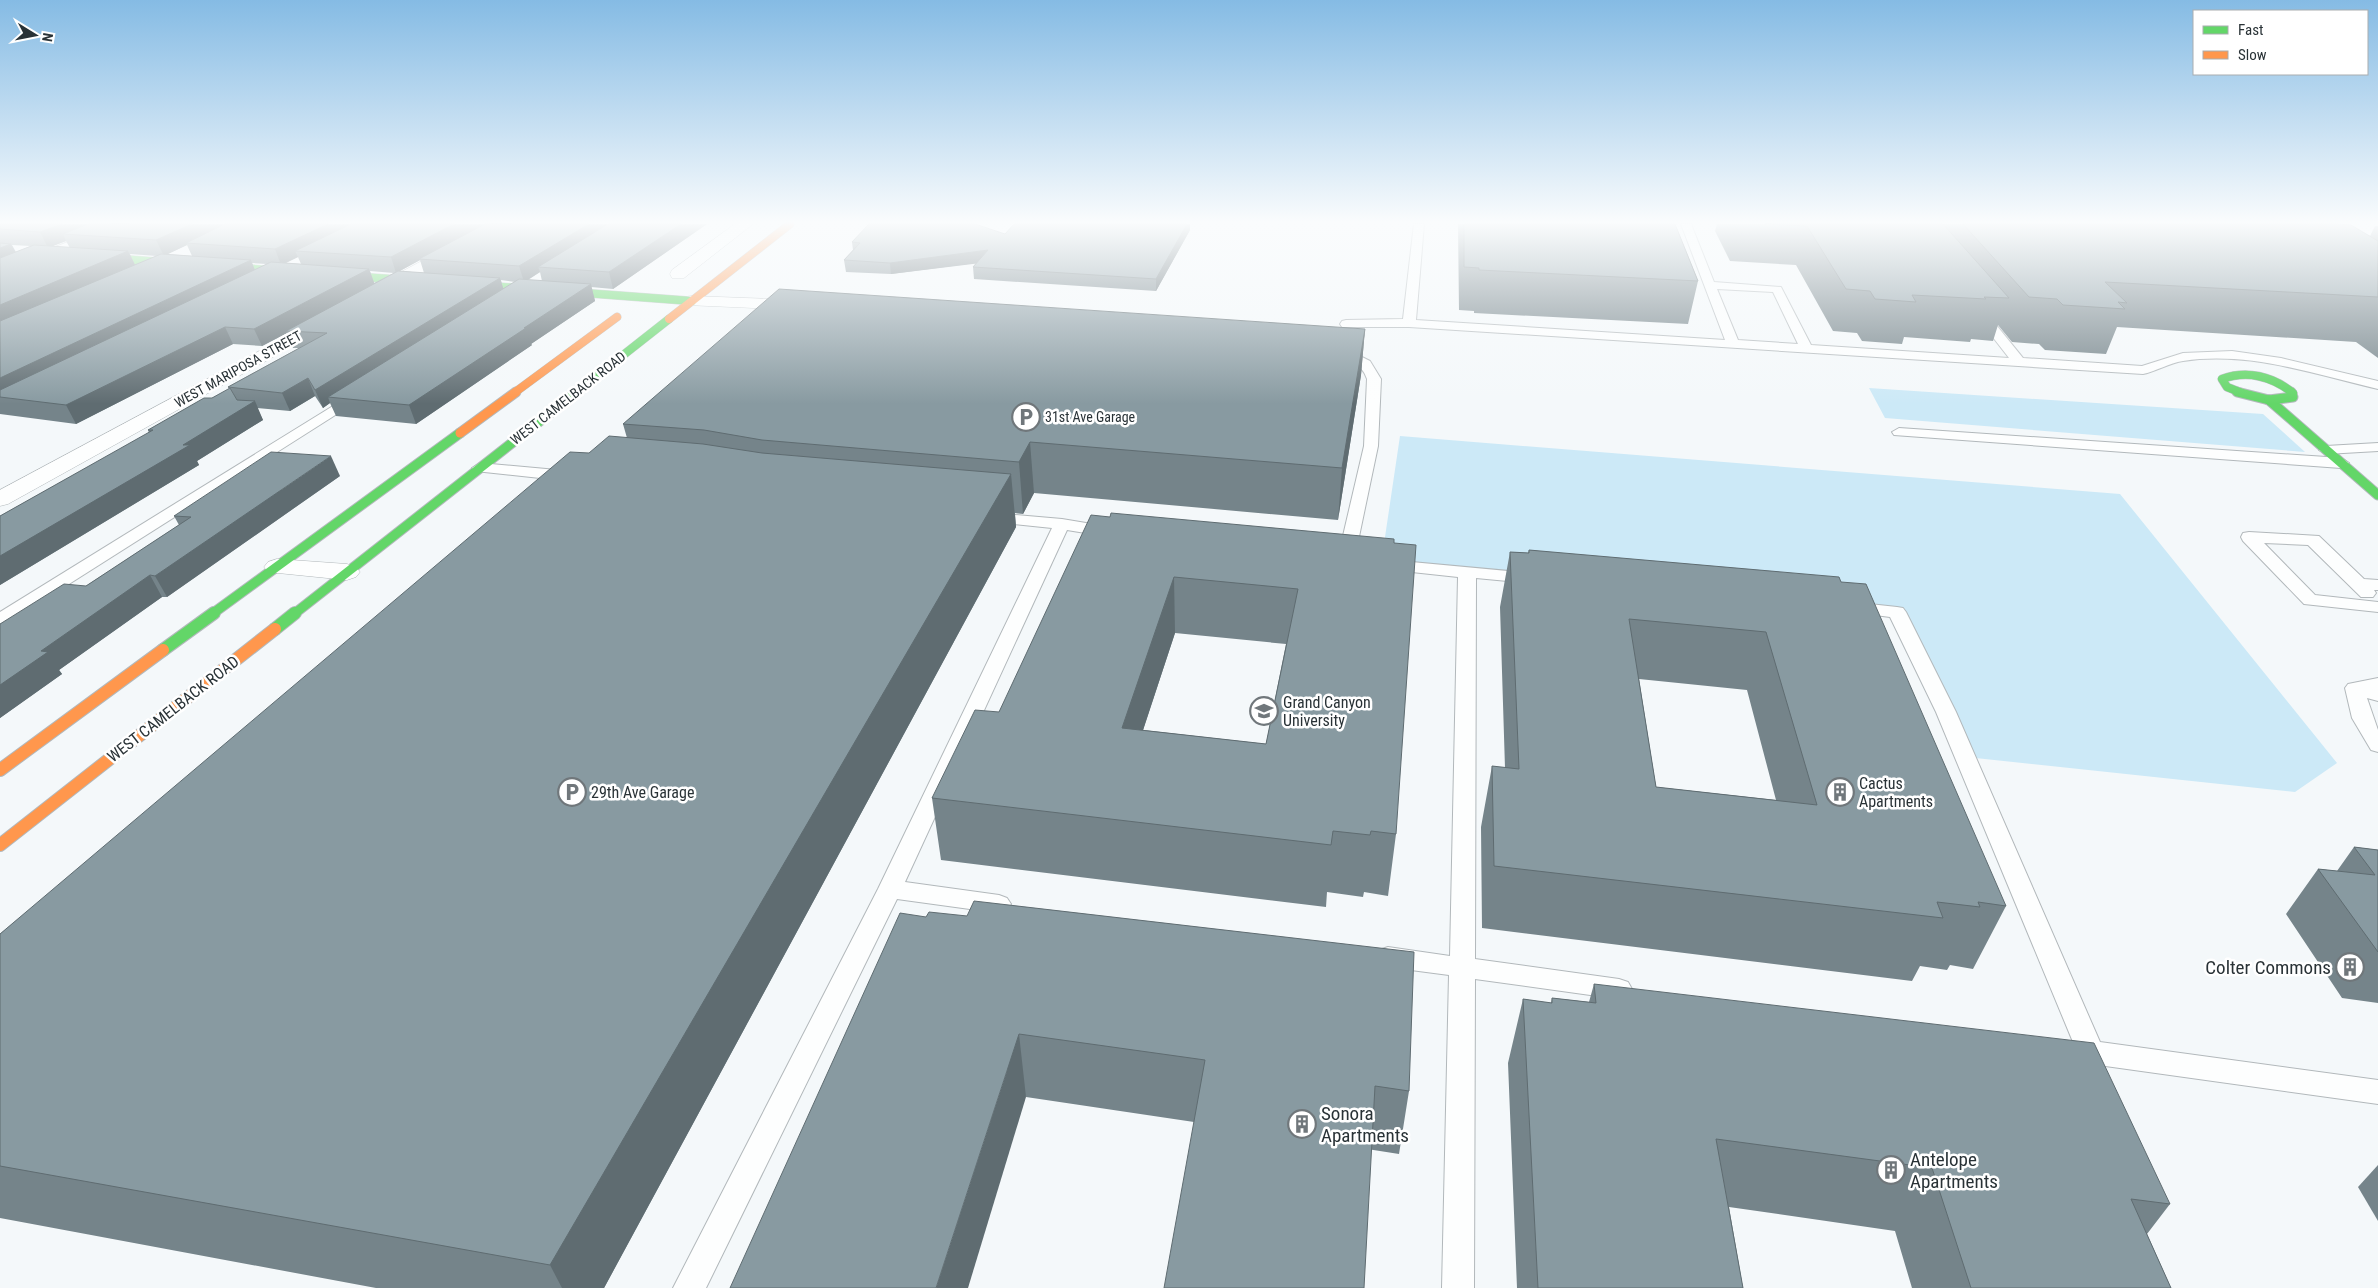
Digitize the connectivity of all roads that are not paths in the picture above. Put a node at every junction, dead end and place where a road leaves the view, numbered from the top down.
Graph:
1 (393, 284) edge
2 (453, 284) edge
3 (533, 284) edge
4 (712, 284) edge
5 (1413, 284) edge
6 (1711, 285) joint
7 (525, 289) junction
8 (369, 297) edge
9 (692, 300) junction
10 (1970, 302) edge
11 (501, 304) edge
12 (815, 306) edge
13 (338, 314) edge
14 (617, 317) dead end
15 (1409, 322) junction
16 (1346, 324) dead end
17 (1733, 344) junction
18 (1807, 349) junction
19 (1324, 352) edge
20 (2019, 362) junction
21 (2378, 385) edge
22 (367, 388) edge
23 (2269, 400) junction
24 (1899, 432) dead end
25 (2378, 447) edge
26 (2326, 450) junction
27 (2341, 463) junction
28 (480, 468) junction
29 (586, 477) edge
30 (2378, 495) edge
31 (0, 499) edge
32 (975, 516) edge
33 (1062, 524) junction
34 (1123, 533) edge
35 (1327, 551) edge
36 (1347, 553) junction
37 (277, 567) junction
38 (347, 572) junction
39 (1467, 572) junction
40 (1545, 579) edge
41 (2359, 584) junction
42 (2378, 585) edge
43 (1838, 606) edge
44 (2378, 606) edge
45 (0, 620) edge
46 (2378, 684) edge
47 (2355, 688) junction
48 (2378, 695) edge
49 (2378, 745) edge
50 (0, 770) edge
51 (0, 845) edge
52 (890, 890) junction
53 (1018, 907) edge
54 (1362, 954) edge
55 (1460, 967) junction
56 (1638, 991) edge
57 (2054, 1048) edge
58 (2091, 1053) junction
59 (2378, 1092) edge
60 (689, 1288) edge
61 (1458, 1288) edge

1 - 8 street
2 - 7 street
3 - 7 lane
4 - 9 street, WEST CAMELBACK ROAD
5 - 15 lane
6 - 17 lane
6 - 18 lane
7 - 9 street
7 - 11 lane
9 - 12 street
9 - 28 street, WEST CAMELBACK ROAD
10 - 20 lane
13 - 31 street, WEST MARIPOSA STREET
14 - 37 street
15 - 16 lane
15 - 17 lane
17 - 18 lane
18 - 20 lane
19 - 36 lane
20 - 21 lane
22 - 45 lane
23 - 23 street
23 - 26 street
24 - 27 lane
25 - 26 lane
26 - 27 street
27 - 30 street
28 - 29 lane
28 - 38 street, WEST CAMELBACK ROAD
32 - 33 lane
33 - 34 lane
33 - 52 lane
35 - 36 lane
36 - 39 lane
37 - 38 street
37 - 50 street
38 - 51 street, WEST CAMELBACK ROAD
39 - 40 lane
39 - 55 lane
41 - 42 lane
41 - 44 lane
41 - 44 lane
43 - 58 lane
46 - 47 lane
47 - 48 lane
47 - 49 lane
52 - 53 lane
52 - 60 lane
54 - 55 lane
55 - 56 lane
55 - 61 lane
57 - 58 lane
58 - 59 lane

